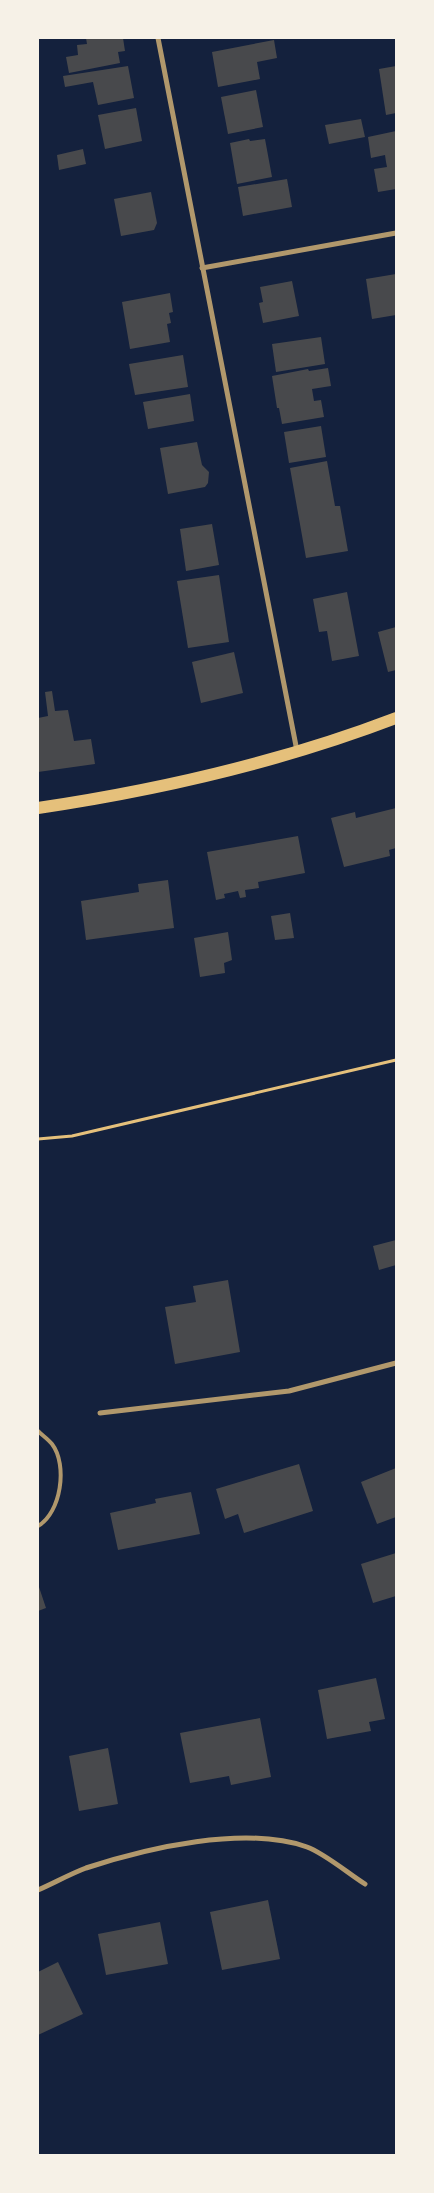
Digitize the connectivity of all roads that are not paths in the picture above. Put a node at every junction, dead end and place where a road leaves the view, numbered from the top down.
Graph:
1 (158, 38) edge
2 (396, 233) edge
3 (202, 268) junction
4 (396, 718) edge
5 (297, 752) junction
6 (38, 808) edge
7 (396, 1363) edge
8 (100, 1413) dead end
9 (38, 1431) edge
10 (38, 1526) edge
11 (365, 1884) dead end
12 (38, 1890) edge

1 - 3 street
2 - 3 street
3 - 5 street
4 - 5 main road
5 - 6 main road
7 - 8 street
9 - 10 lane
11 - 12 street

